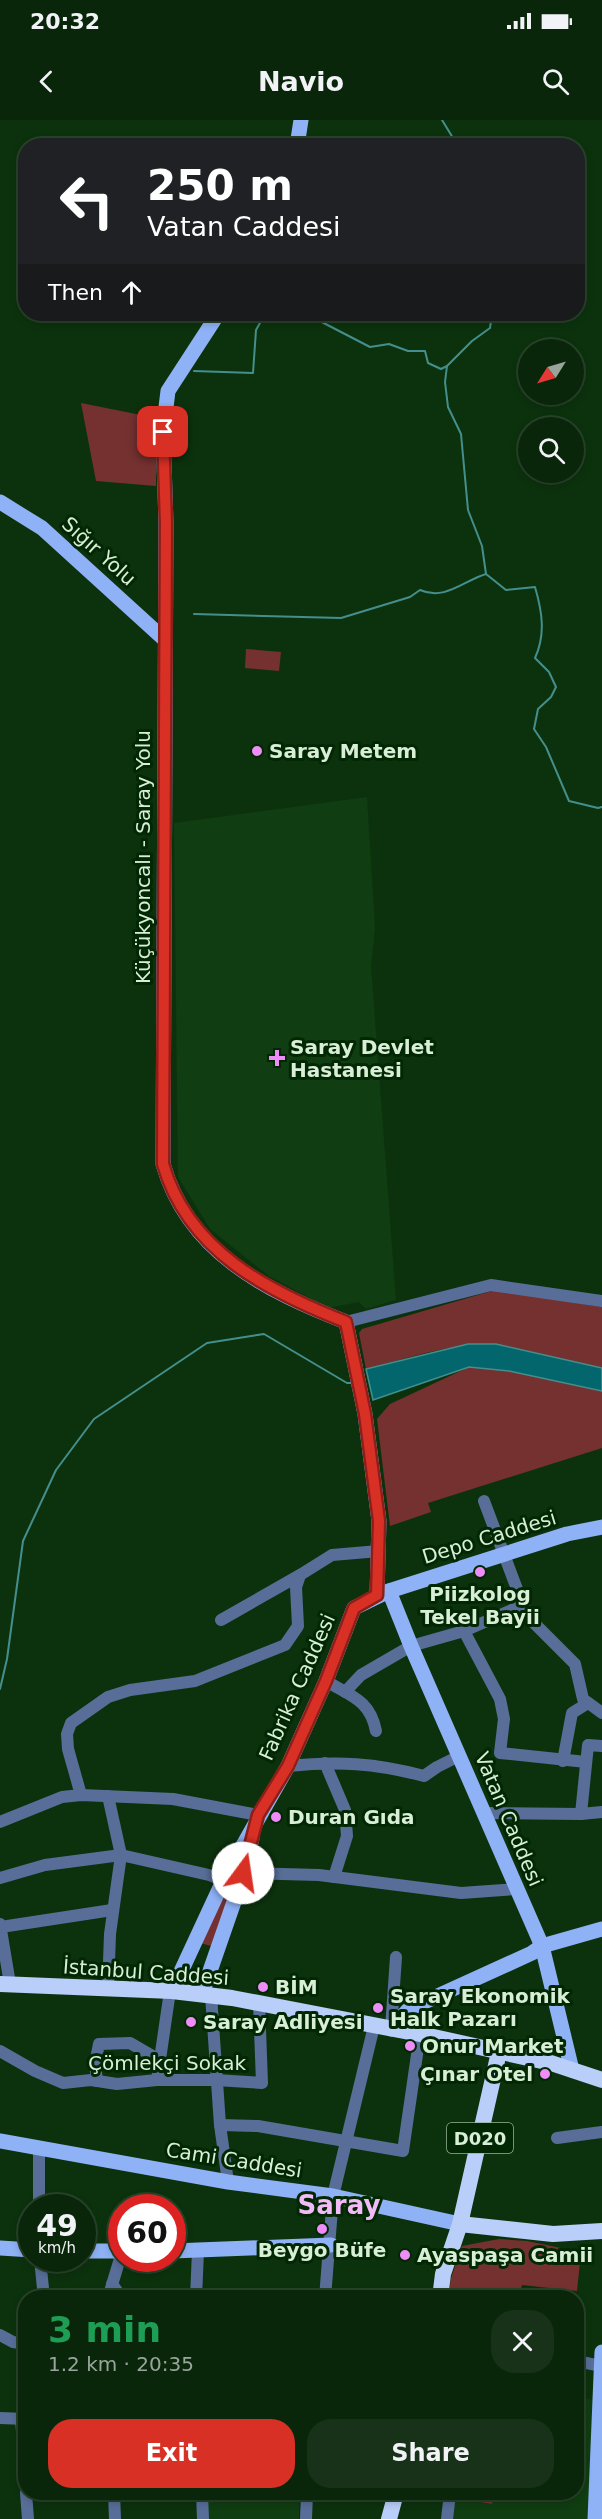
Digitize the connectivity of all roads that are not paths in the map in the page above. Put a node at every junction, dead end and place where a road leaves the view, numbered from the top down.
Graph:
1 (301, 120) edge
2 (298, 138) edge
3 (213, 321) edge
4 (0, 502) edge
5 (164, 639) junction
6 (602, 1301) edge
7 (346, 1322) junction
8 (484, 1501) dead end
9 (602, 1527) edge
10 (379, 1551) junction
11 (502, 1555) junction
12 (300, 1575) junction
13 (383, 1593) junction
14 (523, 1605) junction
15 (221, 1620) dead end
16 (464, 1631) junction
17 (411, 1646) junction
18 (326, 1681) junction
19 (345, 1692) junction
20 (588, 1703) junction
21 (602, 1713) edge
22 (376, 1731) dead end
23 (602, 1746) edge
24 (459, 1756) junction
25 (563, 1761) junction
26 (324, 1762) junction
27 (586, 1762) junction
28 (288, 1766) junction
29 (81, 1795) junction
30 (108, 1796) junction
31 (602, 1812) edge
32 (483, 1813) junction
33 (581, 1814) junction
34 (258, 1815) junction
35 (0, 1822) edge
36 (121, 1855) junction
37 (334, 1877) junction
38 (0, 1878) edge
39 (224, 1880) junction
40 (241, 1880) junction
41 (516, 1889) junction
42 (112, 1910) junction
43 (0, 1925) edge
44 (602, 1929) edge
45 (542, 1946) junction
46 (396, 1957) dead end
47 (5, 1984) edge
48 (108, 1989) junction
49 (171, 1991) junction
50 (206, 1995) junction
51 (259, 2003) junction
52 (374, 2026) junction
53 (391, 2029) junction
54 (420, 2034) junction
55 (0, 2051) edge
56 (499, 2052) junction
57 (160, 2061) junction
58 (572, 2070) junction
59 (157, 2080) junction
60 (216, 2080) junction
61 (602, 2080) edge
62 (97, 2081) junction
63 (220, 2125) junction
64 (602, 2132) edge
65 (557, 2138) dead end
66 (0, 2141) edge
67 (345, 2142) junction
68 (39, 2150) junction
69 (228, 2182) junction
70 (39, 2194) edge
71 (333, 2196) junction
72 (460, 2224) junction
73 (602, 2231) edge
74 (331, 2245) junction
75 (0, 2248) edge
76 (18, 2249) edge
77 (186, 2251) edge
78 (198, 2251) junction
79 (41, 2272) edge
80 (116, 2272) edge
81 (112, 2284) junction
82 (43, 2290) edge
83 (110, 2290) edge
84 (116, 2290) edge
85 (196, 2290) edge
86 (326, 2290) edge
87 (441, 2290) edge
88 (0, 2335) edge
89 (18, 2343) edge
90 (584, 2361) edge
91 (602, 2361) edge
92 (0, 2418) edge
93 (18, 2419) edge
94 (600, 2456) edge
95 (27, 2500) edge
96 (114, 2500) edge
97 (202, 2500) edge
98 (307, 2500) edge
99 (394, 2500) edge
100 (449, 2502) dead end
101 (28, 2519) edge
102 (115, 2519) edge
103 (203, 2519) edge
104 (306, 2519) edge
105 (389, 2519) edge
106 (447, 2519) edge
107 (595, 2519) edge

1 - 2 main road
3 - 5 main road, Küçükyoncalı - Saray Yolu
4 - 5 main road, Sığır Yolu
5 - 7 main road, Küçükyoncalı - Saray Yolu
6 - 7 street
7 - 10 main road, Vatan Caddesi
8 - 11 street
9 - 11 main road, Depo Caddesi
10 - 12 street
10 - 13 main road, Vatan Caddesi
11 - 13 main road, Depo Caddesi
11 - 14 street
12 - 15 street
12 - 29 street
13 - 17 main road, Vatan Caddesi
13 - 18 main road, Fabrika Caddesi
14 - 16 street
14 - 20 street
16 - 17 street
16 - 25 street
17 - 19 street
17 - 24 main road, Vatan Caddesi
18 - 19 street
18 - 28 main road, Fabrika Caddesi
19 - 22 street
20 - 21 street
20 - 25 street
23 - 27 street
24 - 26 street
24 - 32 main road, Vatan Caddesi
25 - 27 street
26 - 28 street
26 - 37 street
27 - 33 street
28 - 34 main road, Fabrika Caddesi
29 - 30 street
29 - 35 street
30 - 34 street
30 - 36 street
31 - 33 street
32 - 33 street
32 - 41 main road, Vatan Caddesi
34 - 39 main road, Fabrika Caddesi
34 - 40 main road, Fabrika Caddesi
36 - 38 street
36 - 39 street
36 - 42 street
37 - 40 street
37 - 41 street
39 - 40 street
39 - 49 main road, Fabrika Caddesi
40 - 50 main road, Fabrika Caddesi
41 - 45 main road, Vatan Caddesi
42 - 43 street
42 - 48 street
43 - 47 street
44 - 45 main road
45 - 53 main road
45 - 58 main road, Vatan Caddesi
46 - 53 street
47 - 48 highway, İstanbul Caddesi
48 - 49 highway, İstanbul Caddesi
49 - 50 highway, İstanbul Caddesi
49 - 57 street
50 - 51 highway, İstanbul Caddesi
50 - 60 street
51 - 52 highway, İstanbul Caddesi
51 - 60 street, Çömlekçi Sokak
52 - 53 highway, İstanbul Caddesi
52 - 67 street
53 - 54 highway, İstanbul Caddesi
54 - 56 highway, İstanbul Caddesi
54 - 67 street
55 - 62 street, Çömlekçi Sokak
56 - 58 highway, İstanbul Caddesi
56 - 72 highway, D020
57 - 59 street
57 - 62 street
58 - 61 highway, İstanbul Caddesi
59 - 60 street, Çömlekçi Sokak
59 - 62 street, Çömlekçi Sokak
60 - 63 street
63 - 67 street
63 - 69 street
64 - 65 street
66 - 68 main road, Cami Caddesi
67 - 71 street
68 - 69 main road, Cami Caddesi
68 - 70 street
69 - 71 main road, Cami Caddesi
71 - 72 main road, Cami Caddesi
71 - 74 street
72 - 73 highway
72 - 87 highway, D020
74 - 78 main road
74 - 86 street
75 - 76 main road
77 - 78 main road
78 - 85 street
79 - 82 street
80 - 81 street
81 - 83 street
81 - 84 street
88 - 89 street
90 - 91 street
91 - 94 main road
92 - 93 street
94 - 107 main road
95 - 101 street
96 - 102 street
97 - 103 street
98 - 104 street
99 - 105 highway
100 - 106 street

